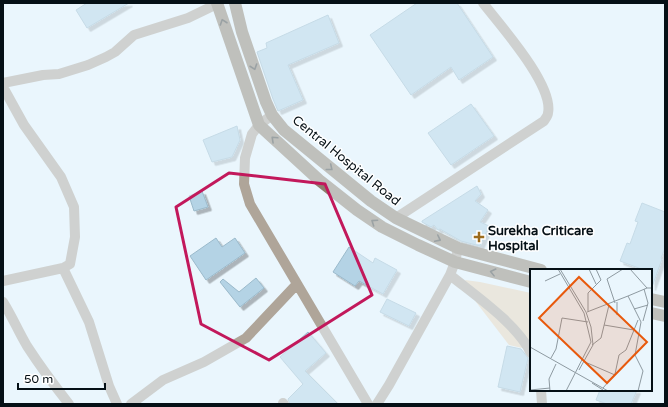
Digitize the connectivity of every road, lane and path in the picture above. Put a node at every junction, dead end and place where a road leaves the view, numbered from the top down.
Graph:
1 (235, 3) edge
2 (483, 3) edge
3 (217, 4) edge
4 (3, 83) edge
5 (3, 86) edge
6 (272, 115) junction
7 (259, 125) junction
8 (396, 218) junction
9 (458, 248) junction
10 (455, 262) junction
11 (63, 268) junction
12 (537, 269) edge
13 (450, 275) junction
14 (3, 281) edge
15 (530, 282) edge
16 (297, 284) junction
17 (652, 299) edge
18 (3, 302) edge
19 (665, 302) edge
20 (652, 313) edge
21 (665, 316) edge
22 (530, 351) edge
23 (541, 391) edge
24 (69, 404) edge
25 (117, 404) edge
26 (131, 404) edge
27 (368, 404) edge
28 (377, 404) edge
29 (542, 404) edge

1 -> 6 street, Central Hospital Road
2 - 8 street
3 - 4 street
7 -> 3 street
5 - 11 street
6 - 7 street
6 -> 8 street, Central Hospital Road
10 -> 7 street
7 - 16 street
8 -> 9 street, Central Hospital Road
9 - 10 street
9 - 12 street, Central Hospital Road
10 - 13 street
15 -> 10 street
11 - 14 street
11 - 25 street
13 - 22 street
13 - 28 street
16 - 26 street
16 - 27 street
17 - 19 street
18 - 24 street
20 - 21 street
23 - 29 street

